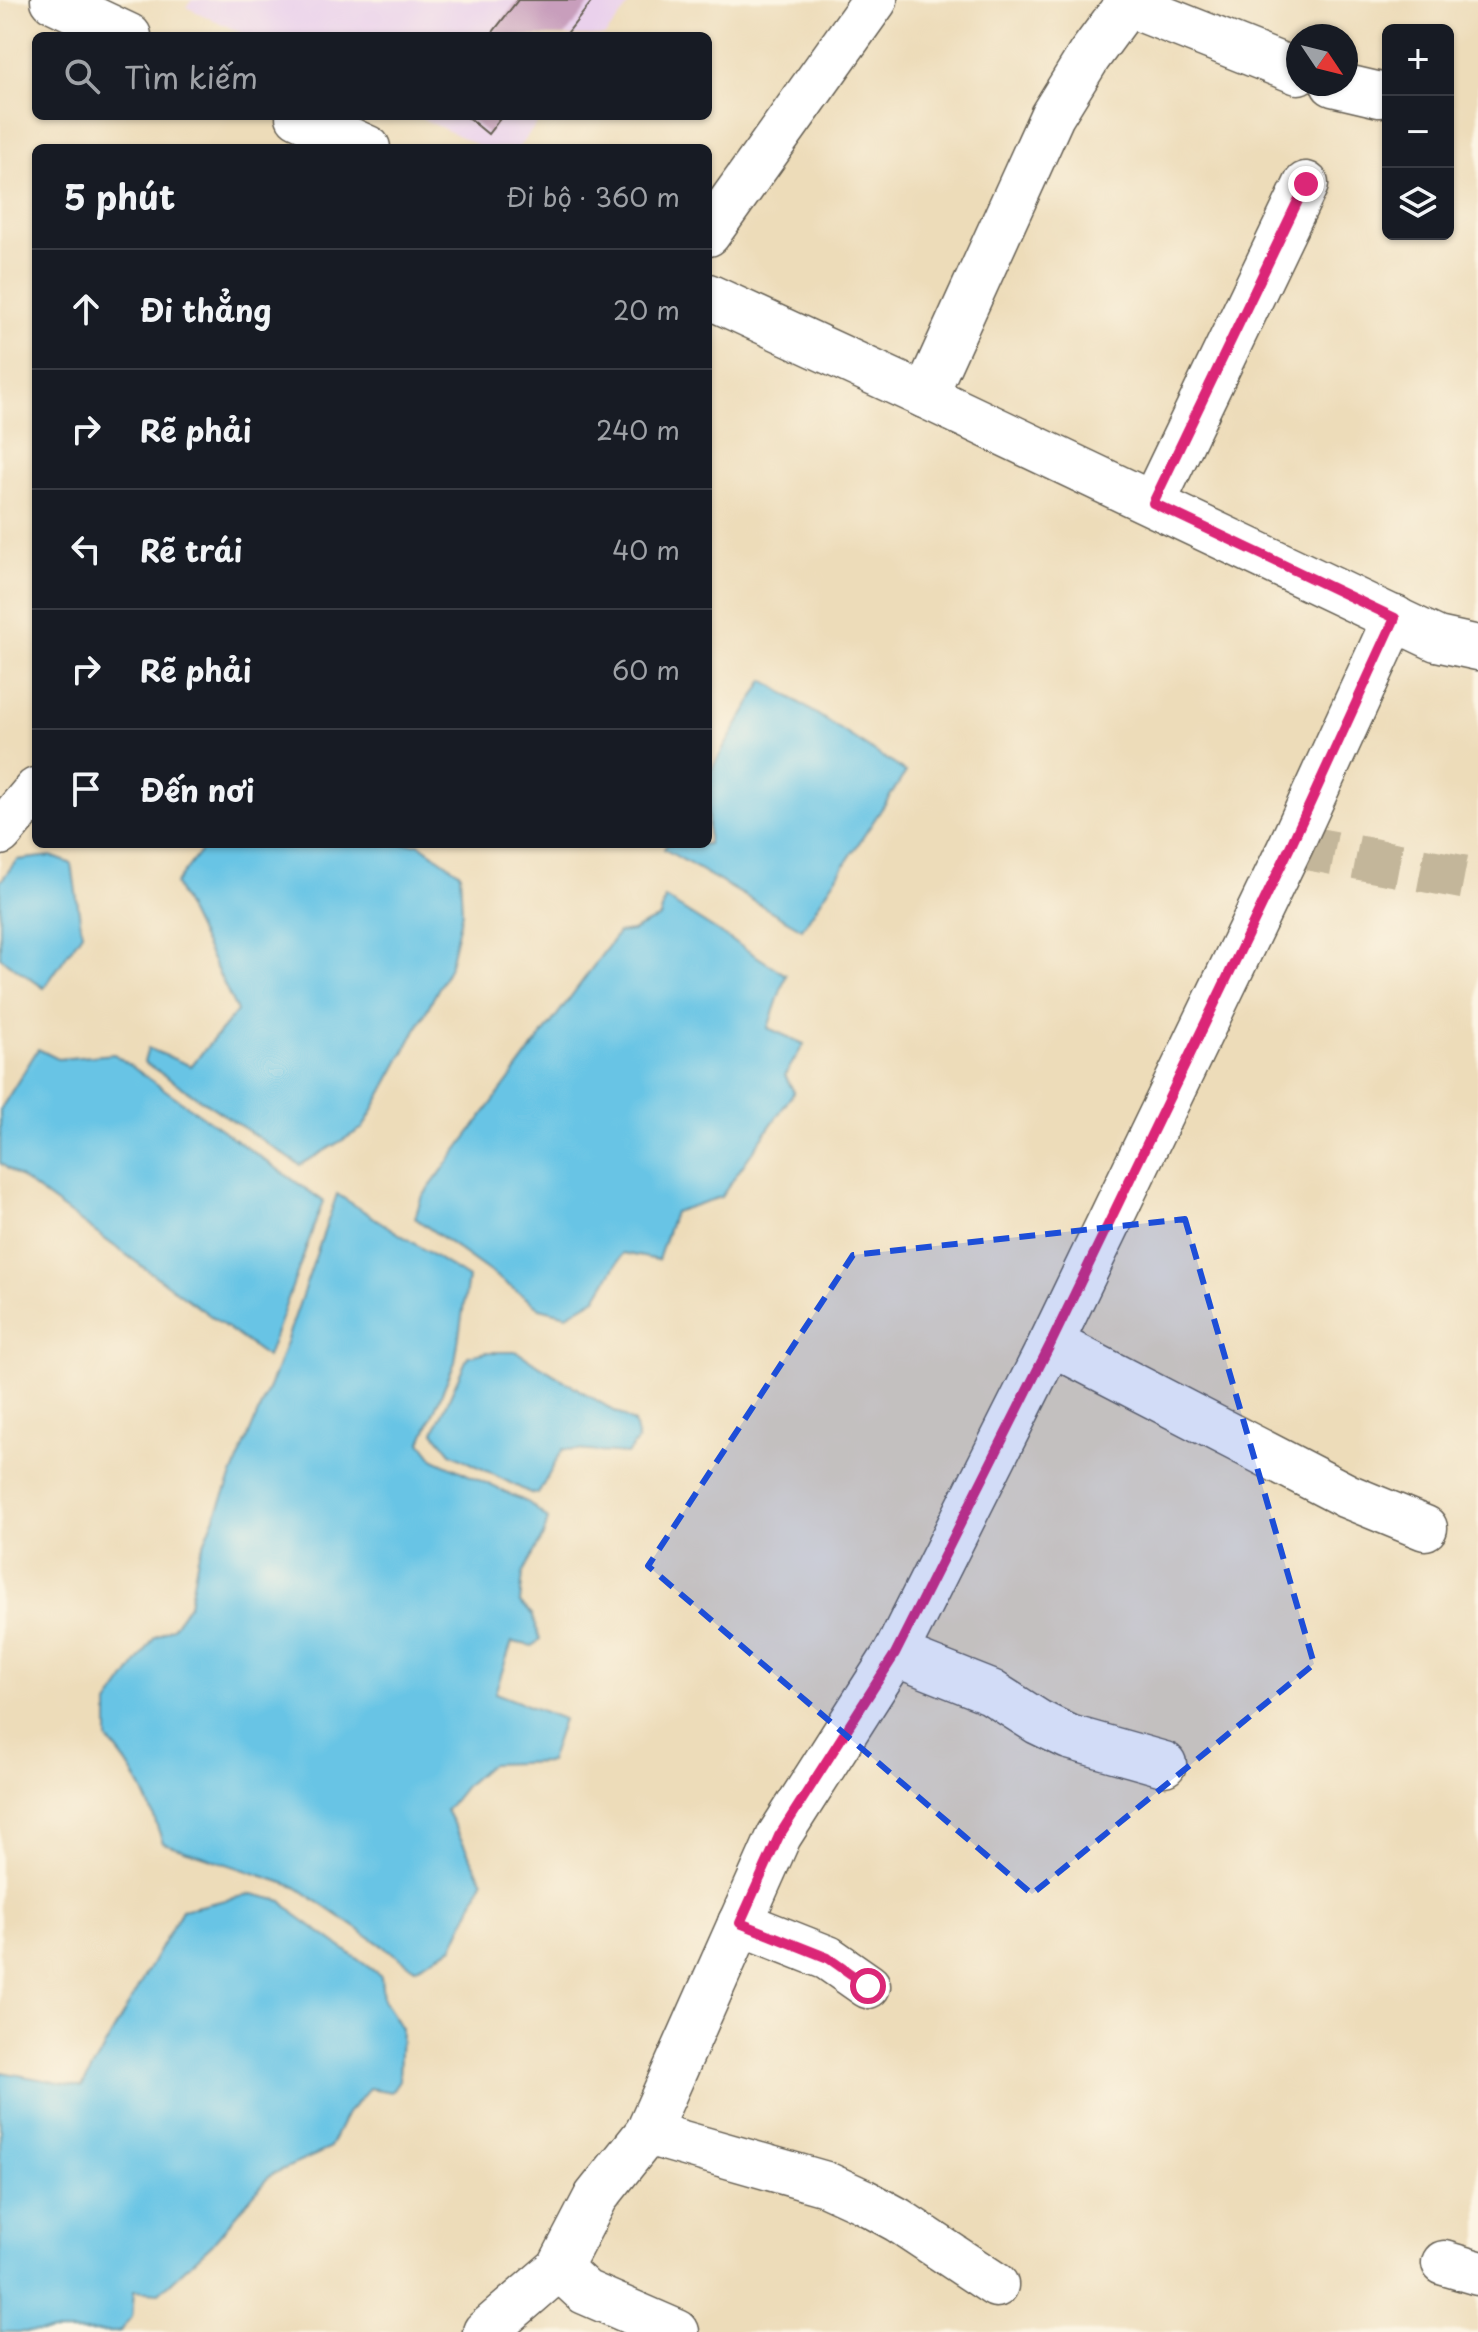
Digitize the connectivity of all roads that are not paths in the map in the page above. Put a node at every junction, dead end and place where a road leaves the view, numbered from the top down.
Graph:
1 (53, 0) edge
2 (875, 0) edge
3 (1129, 2) edge
4 (121, 32) edge
5 (1286, 67) edge
6 (1358, 90) edge
7 (1380, 95) dead end
8 (307, 120) edge
9 (359, 144) edge
10 (1306, 184) dead end
11 (712, 228) edge
12 (712, 298) edge
13 (925, 396) junction
14 (1153, 503) junction
15 (1395, 618) junction
16 (1478, 648) edge
17 (32, 795) edge
18 (0, 833) edge
19 (1051, 1343) junction
20 (1425, 1528) dead end
21 (895, 1654) junction
22 (1164, 1764) dead end
23 (740, 1923) junction
24 (868, 1986) dead end
25 (647, 2133) junction
26 (559, 2268) junction
27 (996, 2285) dead end
28 (485, 2332) edge
29 (677, 2332) edge

1 - 4 street
2 - 11 street
3 - 5 street
3 - 13 street
6 - 7 street
8 - 9 street
10 - 14 street
12 - 13 street
13 - 14 street
14 - 15 street
15 - 16 street
15 - 19 street
17 - 18 street
19 - 20 street
19 - 21 street
21 - 22 street
21 - 23 street
23 - 24 street
23 - 25 street
25 - 26 street
25 - 27 street
26 - 28 street
26 - 29 street

